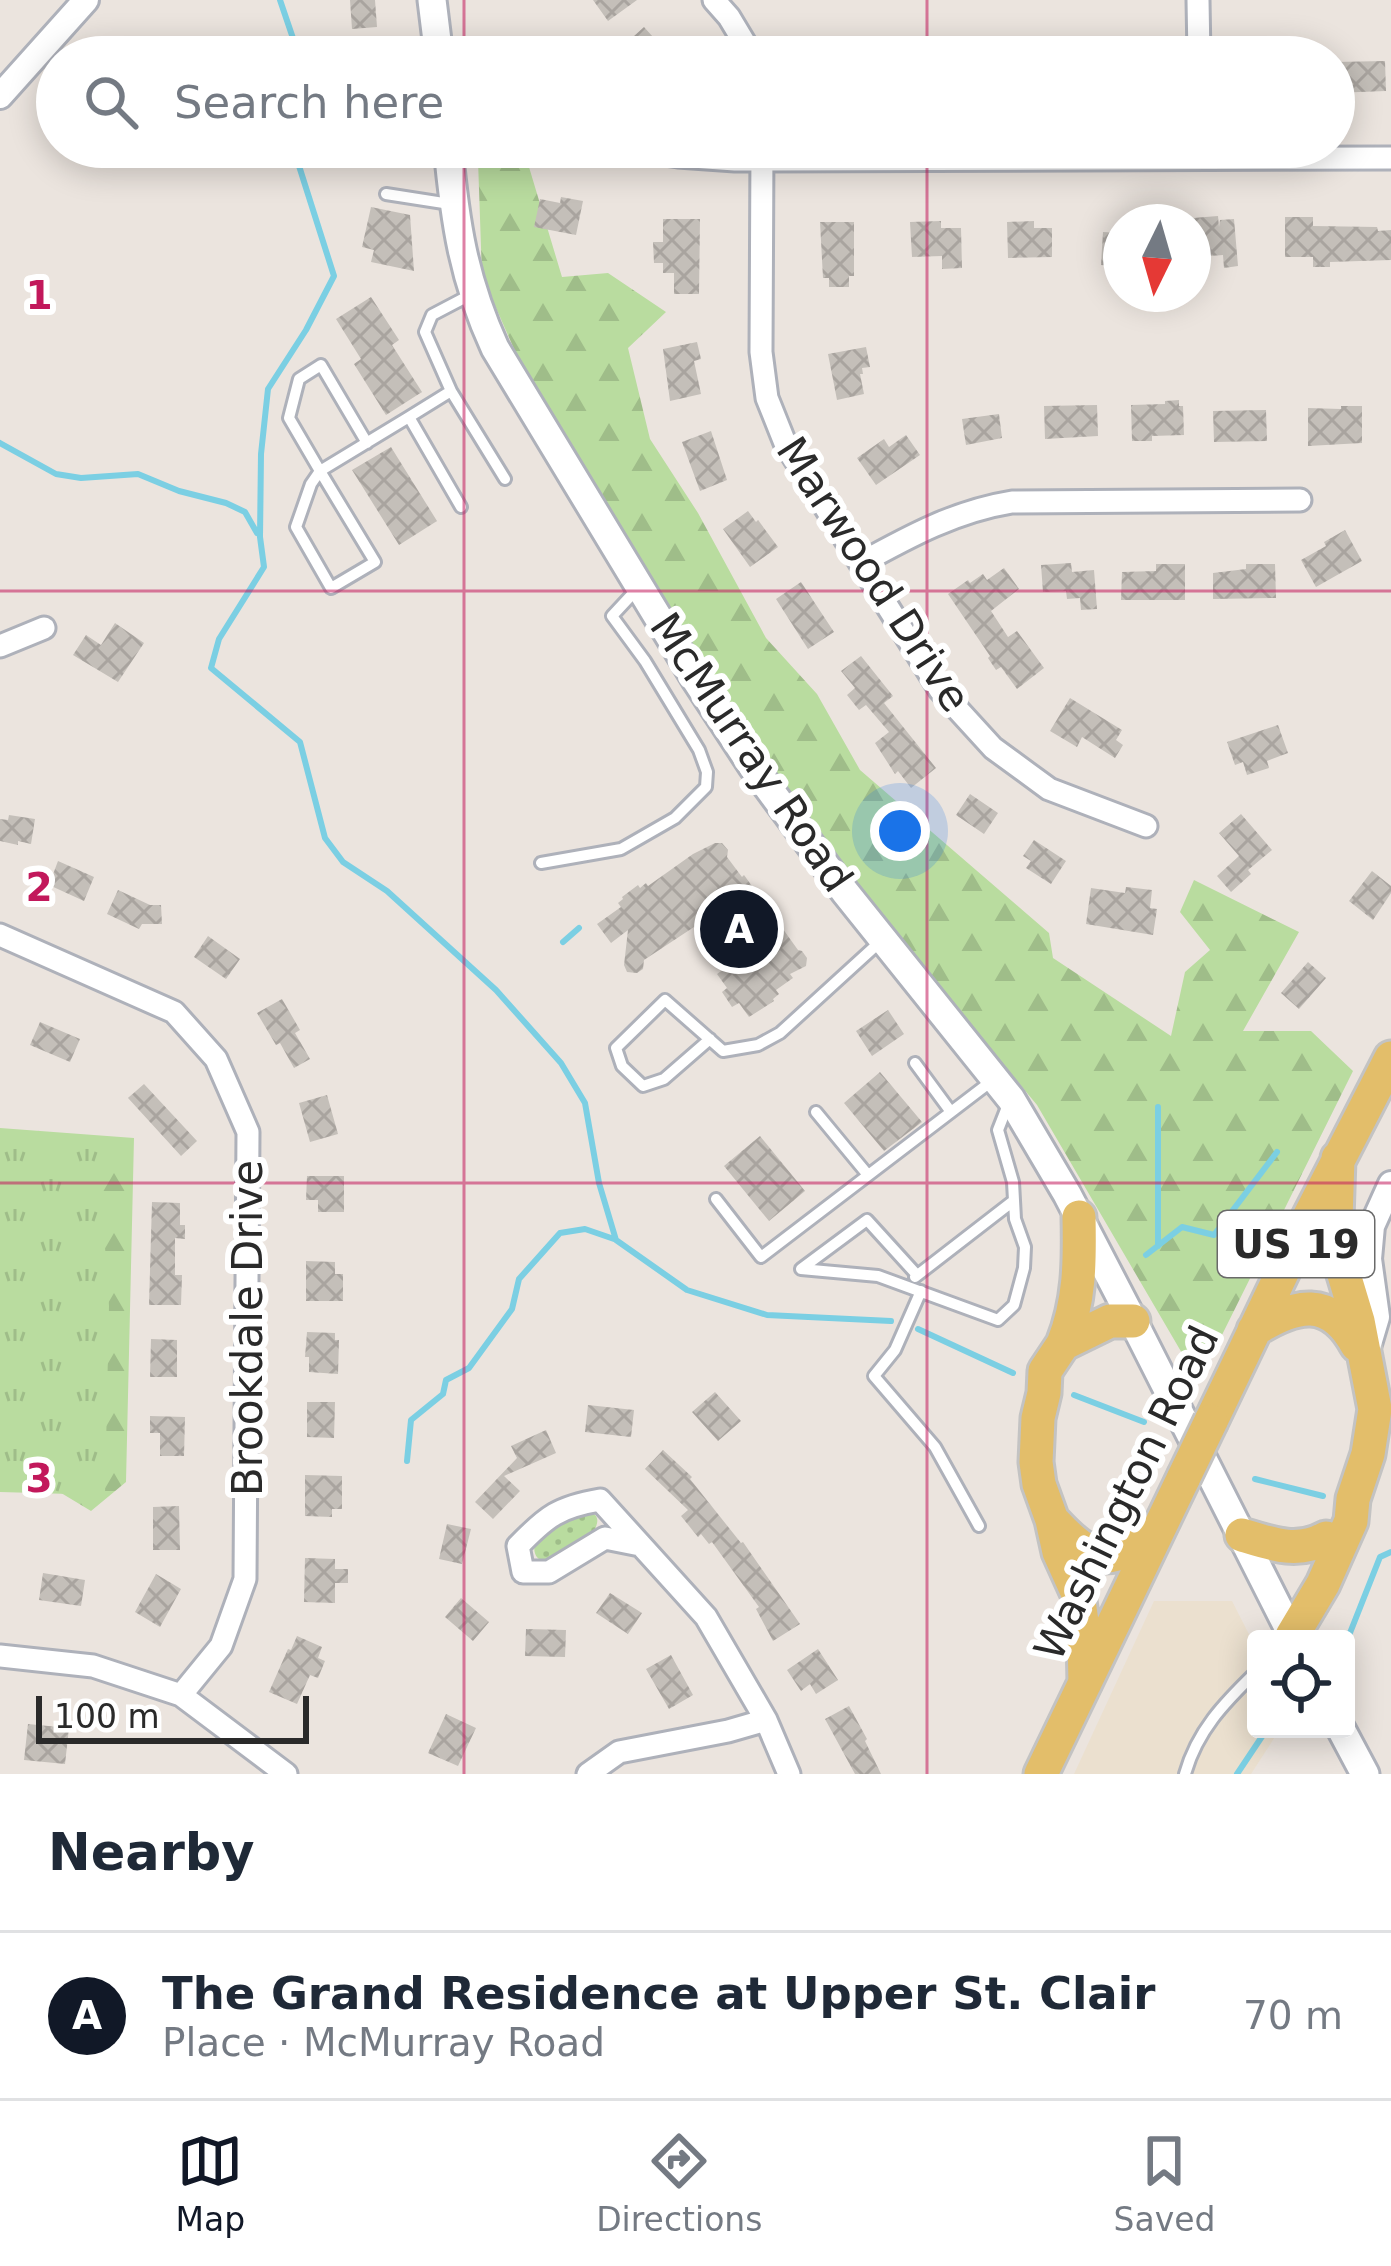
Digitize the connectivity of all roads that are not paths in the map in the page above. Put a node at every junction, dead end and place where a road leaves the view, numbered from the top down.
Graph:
1 (86, 0) edge
2 (432, 0) edge
3 (714, 0) edge
4 (1198, 0) edge
5 (54, 36) edge
6 (436, 36) edge
7 (741, 36) edge
8 (1199, 36) edge
9 (36, 56) edge
10 (0, 96) edge
11 (1355, 157) edge
12 (1391, 158) edge
13 (450, 168) edge
14 (763, 168) edge
15 (386, 194) dead end
16 (454, 204) junction
17 (472, 294) junction
18 (451, 391) junction
19 (409, 417) junction
20 (367, 442) junction
21 (320, 471) junction
22 (505, 479) dead end
23 (1300, 500) dead end
24 (461, 507) dead end
25 (861, 563) junction
26 (640, 586) junction
27 (44, 628) dead end
28 (0, 646) edge
29 (1146, 826) dead end
30 (541, 863) dead end
31 (0, 935) edge
32 (884, 938) junction
33 (710, 1040) junction
34 (1391, 1058) edge
35 (915, 1063) dead end
36 (1003, 1089) junction
37 (816, 1112) dead end
38 (951, 1112) junction
39 (1338, 1158) junction
40 (868, 1175) junction
41 (1391, 1184) edge
42 (716, 1199) dead end
43 (1012, 1202) junction
44 (1079, 1217) junction
45 (917, 1275) junction
46 (905, 1284) junction
47 (921, 1291) junction
48 (1133, 1321) junction
49 (1254, 1330) junction
50 (1063, 1343) junction
51 (1365, 1358) junction
52 (1044, 1393) junction
53 (1353, 1499) junction
54 (1052, 1520) junction
55 (979, 1526) dead end
56 (1159, 1528) junction
57 (1242, 1535) junction
58 (1326, 1538) junction
59 (640, 1545) junction
60 (1288, 1630) edge
61 (1294, 1630) edge
62 (1296, 1630) edge
63 (0, 1656) edge
64 (1247, 1681) edge
65 (1084, 1682) junction
66 (181, 1695) junction
67 (766, 1720) junction
68 (1346, 1738) edge
69 (286, 1774) edge
70 (588, 1774) edge
71 (789, 1774) edge
72 (1041, 1774) edge
73 (1185, 1774) edge
74 (1365, 1774) edge

1 - 5 street
2 - 6 main road
3 - 7 street
4 - 8 street
9 - 10 street
11 - 12 street
13 - 16 main road, McMurray Road
14 - 25 street, Marwood Drive
15 - 16 lane
16 - 17 main road, McMurray Road
17 - 18 lane
17 - 26 main road, McMurray Road
18 - 19 lane
18 - 22 lane
19 - 20 lane
19 - 24 lane
20 - 21 lane
20 - 21 lane
21 - 21 lane
23 - 25 street
25 - 29 street, Marwood Drive
26 - 30 lane
26 - 32 main road, McMurray Road
27 - 28 street
31 - 66 street, Brookdale Drive
32 - 33 lane
32 - 36 main road, McMurray Road
33 - 33 lane
34 - 39 main road, Washington Road / US 19
35 - 38 lane
36 - 38 lane
36 - 43 lane
36 - 44 main road, McMurray Road
37 - 40 lane
38 - 40 lane
39 - 49 main road, Washington Road / US 19
39 - 51 main road
40 - 42 lane
41 - 51 street
43 - 45 lane
43 - 47 lane
44 - 48 main road, McMurray Road
44 - 50 main road
45 - 46 lane
45 - 46 lane
46 - 47 lane
47 - 55 lane
48 - 50 main road
48 - 52 main road
48 - 57 main road, McMurray Road
49 - 51 main road
49 - 56 main road, Washington Road / US 19, bridge
50 - 52 main road
51 - 53 main road
52 - 54 main road
53 - 58 main road
53 - 62 main road
54 - 56 main road
54 - 65 main road
56 - 65 main road, Washington Road / US 19
57 - 58 main road
57 - 60 main road, McMurray Road
58 - 61 main road
59 - 59 street
59 - 67 street
63 - 66 street
64 - 73 lane
65 - 72 main road, Washington Road / US 19
66 - 69 street
67 - 70 street
67 - 71 street
68 - 74 main road

